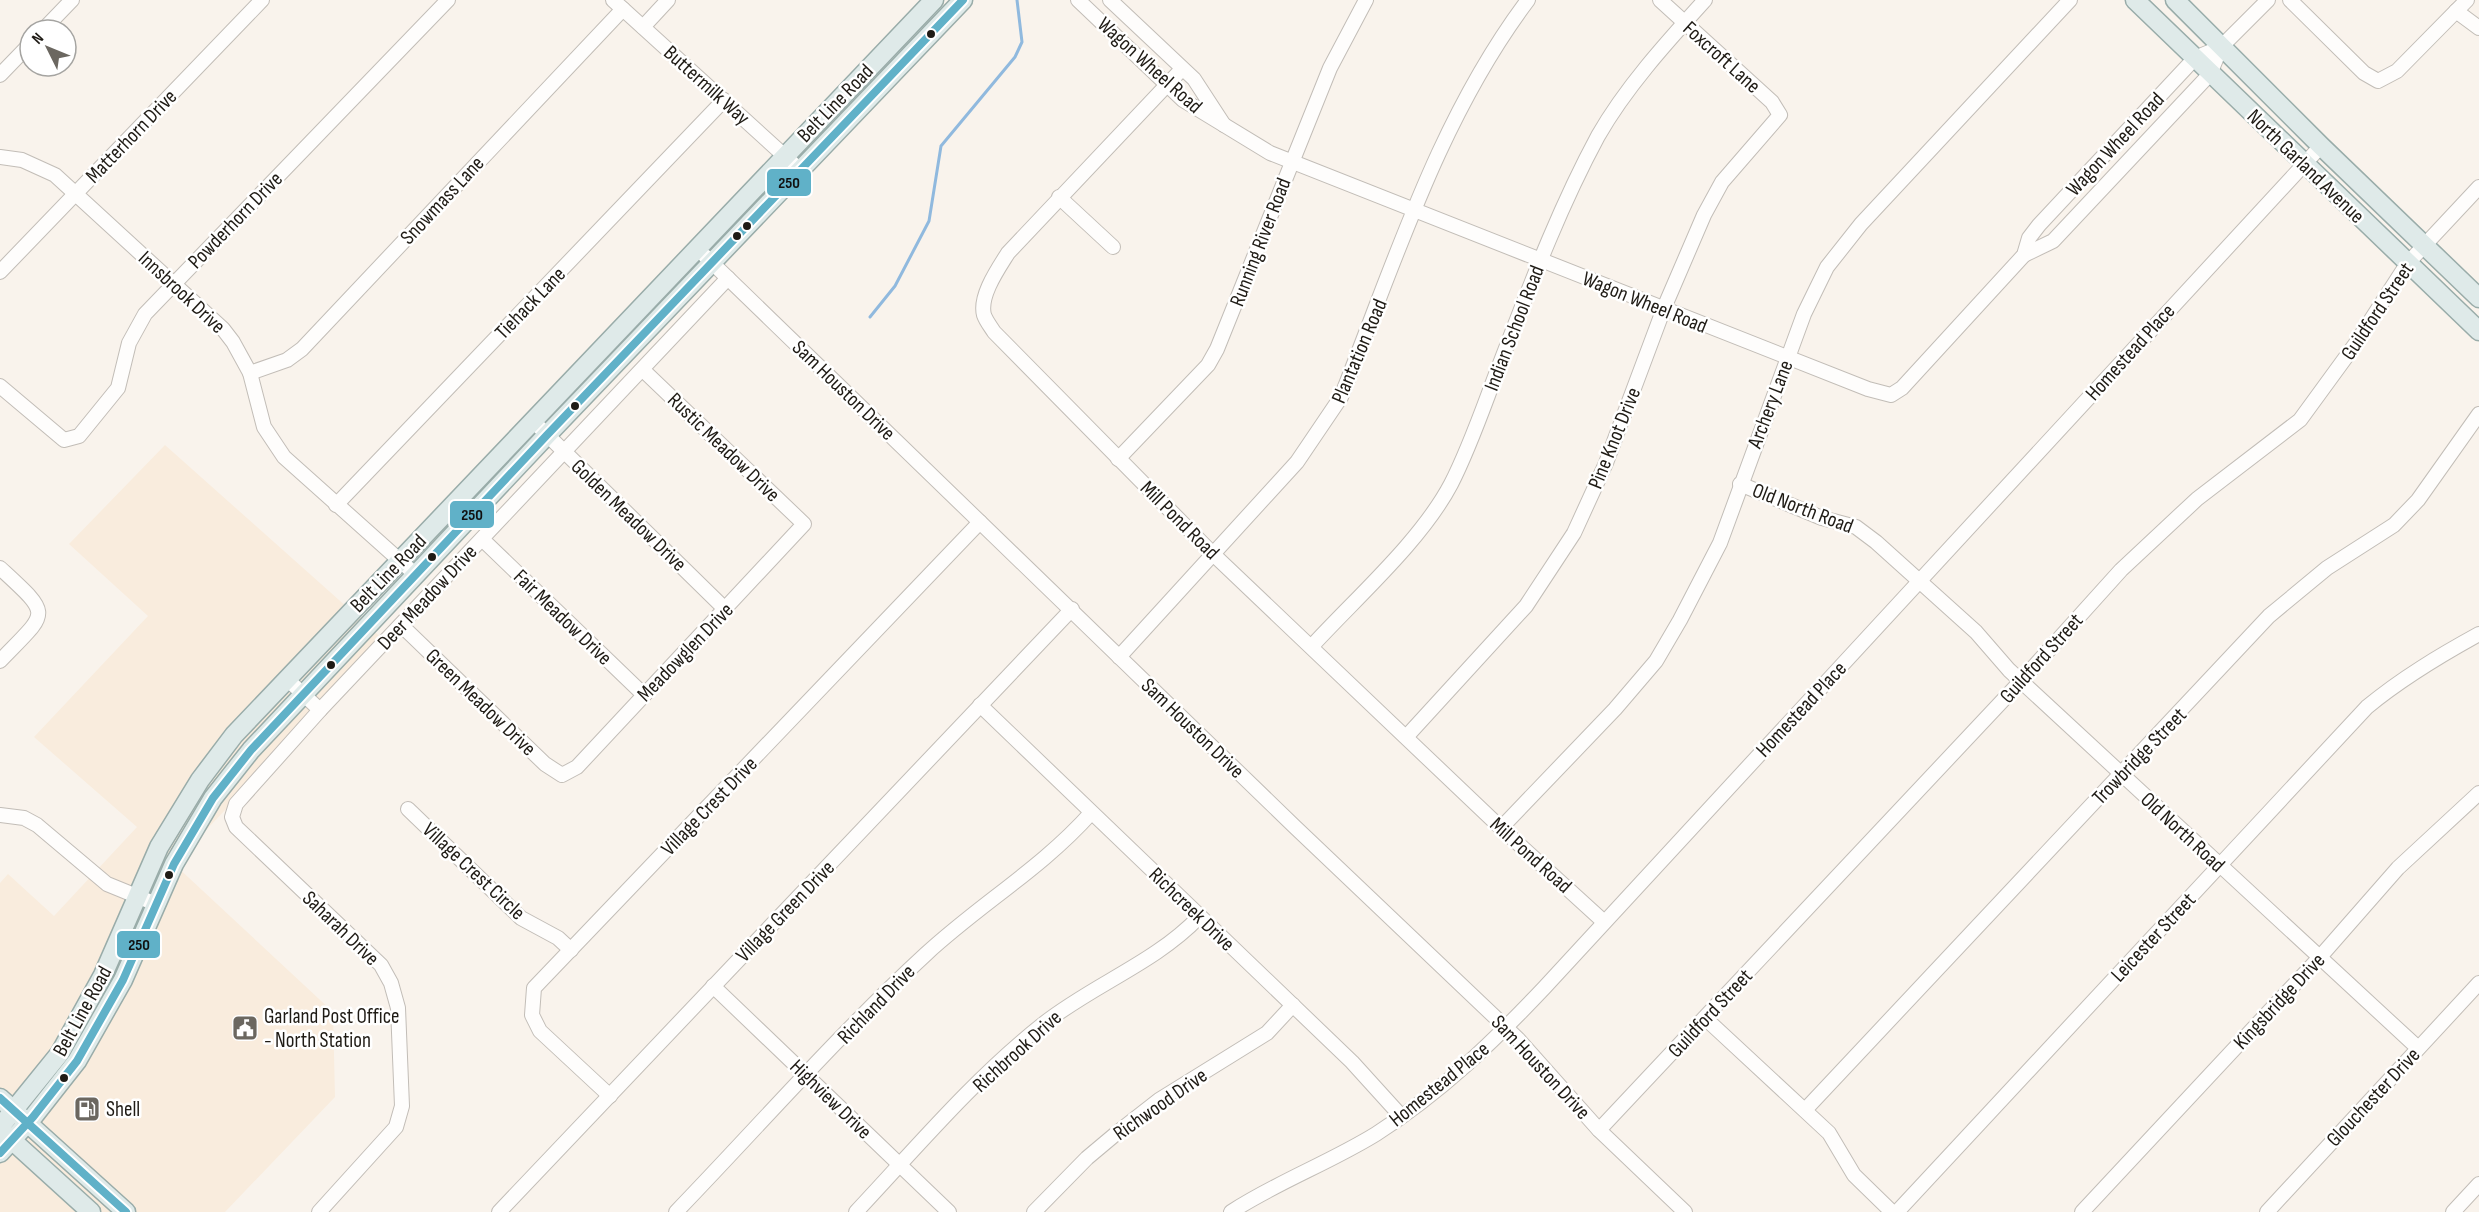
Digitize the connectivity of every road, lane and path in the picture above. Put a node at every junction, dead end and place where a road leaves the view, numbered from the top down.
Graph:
1 (72, 0) edge
2 (262, 0) edge
3 (448, 0) edge
4 (668, 0) edge
5 (934, 0) edge
6 (963, 0) edge
7 (1078, 0) edge
8 (1110, 0) edge
9 (1366, 0) edge
10 (1528, 0) edge
11 (1660, 0) edge
12 (1705, 0) edge
13 (2070, 0) edge
14 (2134, 0) edge
15 (2175, 0) edge
16 (2268, 0) edge
17 (2290, 0) edge
18 (2467, 0) edge
19 (618, 5) edge
20 (2456, 11) junction
21 (55, 18) edge
22 (1684, 23) junction
23 (643, 27) junction
24 (2479, 28) edge
25 (901, 34) junction
26 (2221, 47) junction
27 (916, 48) junction
28 (18, 56) edge
29 (2194, 58) junction
30 (1182, 69) junction
31 (2210, 74) junction
32 (0, 75) edge
33 (1167, 85) junction
34 (724, 100) junction
35 (1780, 115) joint
36 (1225, 126) junction
37 (2321, 146) junction
38 (2108, 151) junction
39 (785, 155) junction
40 (0, 157) edge
41 (1290, 161) junction
42 (2304, 165) junction
43 (2123, 166) junction
44 (800, 170) junction
45 (2479, 188) edge
46 (75, 193) junction
47 (1059, 197) junction
48 (1416, 209) junction
49 (2423, 244) junction
50 (1113, 247) dead end
51 (697, 248) junction
52 (2024, 255) junction
53 (1540, 260) junction
54 (712, 263) junction
55 (2408, 264) junction
56 (0, 272) edge
57 (728, 278) junction
58 (174, 284) junction
59 (2479, 298) edge
60 (1664, 308) junction
61 (2479, 331) edge
62 (1788, 357) junction
63 (643, 370) junction
64 (250, 373) junction
65 (0, 386) edge
66 (2479, 414) edge
67 (533, 421) junction
68 (547, 435) junction
69 (564, 452) junction
70 (1118, 459) junction
71 (1740, 484) junction
72 (336, 505) junction
73 (980, 522) junction
74 (804, 524) joint
75 (482, 539) junction
76 (1213, 554) junction
77 (400, 562) junction
78 (0, 568) edge
79 (416, 575) junction
80 (1920, 581) junction
81 (1071, 609) junction
82 (726, 610) junction
83 (401, 625) junction
84 (2479, 634) edge
85 (1312, 646) junction
86 (1119, 657) junction
87 (0, 661) edge
88 (287, 679) junction
89 (2021, 681) junction
90 (303, 694) junction
91 (644, 695) junction
92 (980, 705) junction
93 (321, 710) junction
94 (1407, 736) junction
95 (2121, 774) junction
96 (562, 776) joint
97 (2479, 793) edge
98 (408, 809) dead end
99 (1091, 813) junction
100 (0, 815) edge
101 (232, 817) joint
102 (1501, 828) junction
103 (2220, 866) junction
104 (136, 896) junction
105 (156, 904) junction
106 (1199, 917) junction
107 (1604, 921) junction
108 (571, 950) junction
109 (2320, 957) junction
110 (2479, 983) edge
111 (714, 987) junction
112 (1293, 1005) junction
113 (1706, 1018) junction
114 (1506, 1028) junction
115 (2418, 1048) junction
116 (806, 1075) junction
117 (610, 1096) junction
118 (0, 1098) edge
119 (1805, 1110) junction
120 (1401, 1116) junction
121 (21, 1117) junction
122 (1599, 1130) junction
123 (3, 1138) edge
124 (900, 1165) junction
125 (2479, 1184) edge
126 (91, 1212) edge
127 (126, 1212) edge
128 (319, 1212) edge
129 (499, 1212) edge
130 (676, 1212) edge
131 (856, 1212) edge
132 (949, 1212) edge
133 (1034, 1212) edge
134 (1231, 1212) edge
135 (1684, 1212) edge
136 (1892, 1212) edge
137 (1898, 1212) edge
138 (2082, 1212) edge
139 (2266, 1212) edge
140 (2453, 1212) edge

1 - 21 street
2 - 46 street, Matterhorn Drive
3 - 58 street, Powderhorn Drive
4 - 23 street
5 - 25 main road, Belt Line Road
6 - 27 main road, Belt Line Road
7 - 33 street, Wagon Wheel Road
8 - 30 street, Wagon Wheel Road
9 - 41 street, Running River Road
10 - 48 street, Plantation Road
11 - 22 street, Foxcroft Lane
12 - 22 street, Indian School Road
13 - 62 street, Archery Lane
14 - 29 main road, North Garland Avenue
15 - 26 main road, North Garland Avenue
16 - 26 street, Wagon Wheel Road
17 - 20 street
18 - 20 street
19 - 23 street, Buttermilk Way
19 - 64 street, Snowmass Lane
20 - 24 street
22 - 35 street, Foxcroft Lane
22 - 53 street, Indian School Road
23 - 34 street, Buttermilk Way
25 - 27 main road
25 - 39 main road, Belt Line Road
26 - 29 street, Wagon Wheel Road
26 - 31 street, Wagon Wheel Road
26 - 37 main road, North Garland Avenue
27 - 44 main road, Belt Line Road
28 - 32 street
29 - 31 main road, North Garland Avenue
29 - 38 street, Wagon Wheel Road
30 - 33 street, Mill Pond Road
30 - 36 street, Wagon Wheel Road
31 - 42 main road, North Garland Avenue
31 - 43 street, Wagon Wheel Road
33 - 36 street, Wagon Wheel Road
33 - 47 street, Mill Pond Road
34 - 39 street, Buttermilk Way
34 - 72 street, Tiehack Lane
35 - 60 street, Pine Knot Drive
36 - 41 street, Wagon Wheel Road
37 - 42 street, Homestead Place
37 - 49 main road, North Garland Avenue
38 - 43 street
38 - 52 street, Wagon Wheel Road
39 - 44 street, Buttermilk Way
39 - 51 main road, Belt Line Road
40 - 46 street, Innsbrook Drive
41 - 48 street, Wagon Wheel Road
41 - 70 street, Running River Road
42 - 55 main road, North Garland Avenue
42 - 80 street, Homestead Place
43 - 52 street, Wagon Wheel Road
44 - 54 main road, Belt Line Road
45 - 49 street, Guildford Street
46 - 56 street, Matterhorn Drive
46 - 58 street, Innsbrook Drive
47 - 50 street
47 - 70 street, Mill Pond Road
48 - 53 street, Wagon Wheel Road
48 - 76 street, Plantation Road
49 - 55 street, Guildford Street
49 - 59 main road, North Garland Avenue
51 - 54 street, Sam Houston Drive
51 - 67 main road, Belt Line Road
52 - 62 street, Wagon Wheel Road
53 - 60 street, Wagon Wheel Road
53 - 85 street, Indian School Road
54 - 57 street, Sam Houston Drive
54 - 68 main road, Belt Line Road
55 - 61 main road, North Garland Avenue
55 - 89 street, Guildford Street
57 - 63 street, Deer Meadow Drive
57 - 73 street, Sam Houston Drive
58 - 64 street, Innsbrook Drive
58 - 65 street, Powderhorn Drive
60 - 62 street, Wagon Wheel Road
60 - 94 street, Pine Knot Drive
62 - 71 street, Archery Lane
63 - 69 street, Deer Meadow Drive
63 - 74 street, Rustic Meadow Drive
64 - 72 street, Innsbrook Drive
66 - 95 street, Trowbridge Street
67 - 68 street, Golden Meadow Drive
67 - 77 main road, Belt Line Road
68 - 69 street, Golden Meadow Drive
68 - 79 main road, Belt Line Road
69 - 75 street, Deer Meadow Drive
69 - 82 street, Golden Meadow Drive
70 - 76 street, Mill Pond Road
71 - 80 street, Old North Road
71 - 102 street, Archery Lane
72 - 77 street, Innsbrook Drive
73 - 81 street, Sam Houston Drive
73 - 108 street, Village Crest Drive
74 - 82 street, Meadowglen Drive
75 - 83 street, Deer Meadow Drive
75 - 91 street, Fair Meadow Drive
76 - 85 street, Mill Pond Road
76 - 86 street, Plantation Road
77 - 79 street, Innsbrook Drive
77 - 88 main road, Belt Line Road
78 - 87 street
79 - 90 main road, Belt Line Road
80 - 89 street, Old North Road
80 - 107 street, Homestead Place
81 - 86 street, Sam Houston Drive
81 - 92 street, Village Green Drive
82 - 91 street, Meadowglen Drive
83 - 93 street, Deer Meadow Drive
83 - 96 street, Green Meadow Drive
84 - 103 street, Leicester Street
85 - 94 street, Mill Pond Road
86 - 114 street, Sam Houston Drive
88 - 90 street
88 - 104 main road, Belt Line Road
89 - 95 street, Old North Road
89 - 113 street, Guildford Street
90 - 93 street
90 - 105 main road, Belt Line Road
91 - 96 street, Meadowglen Drive
92 - 99 street, Richcreek Drive
92 - 111 street, Village Green Drive
93 - 101 street, Deer Meadow Drive
94 - 102 street, Mill Pond Road
95 - 103 street, Old North Road
95 - 119 street, Trowbridge Street
97 - 109 street, Kingsbridge Drive
98 - 108 street, Village Crest Circle
99 - 106 street, Richcreek Drive
99 - 116 street, Richland Drive
100 - 104 street
101 - 128 street, Saharah Drive
102 - 107 street, Mill Pond Road
103 - 109 street, Old North Road
103 - 137 street, Leicester Street
104 - 105 street
104 - 121 main road, Belt Line Road
105 - 121 main road, Belt Line Road
106 - 112 street, Richcreek Drive
106 - 124 street, Richbrook Drive
107 - 114 street, Homestead Place
108 - 117 street, Village Crest Drive
109 - 115 street, Old North Road
109 - 138 street, Kingsbridge Drive
110 - 115 street, Glouchester Drive
111 - 116 street, Highview Drive
111 - 117 street, Village Green Drive
112 - 120 street, Richcreek Drive
112 - 133 street, Richwood Drive
113 - 119 street
113 - 122 street, Guildford Street
114 - 120 street, Homestead Place
114 - 122 street, Sam Houston Drive
115 - 139 street, Glouchester Drive
116 - 124 street, Highview Drive
116 - 130 street, Richland Drive
117 - 129 street, Village Green Drive
118 - 121 main road
119 - 136 street
120 - 134 street, Homestead Place
121 - 123 main road, Belt Line Road
121 - 127 main road
122 - 135 street, Sam Houston Drive
123 - 126 main road
124 - 131 street, Richbrook Drive
124 - 132 street, Highview Drive
125 - 140 street

